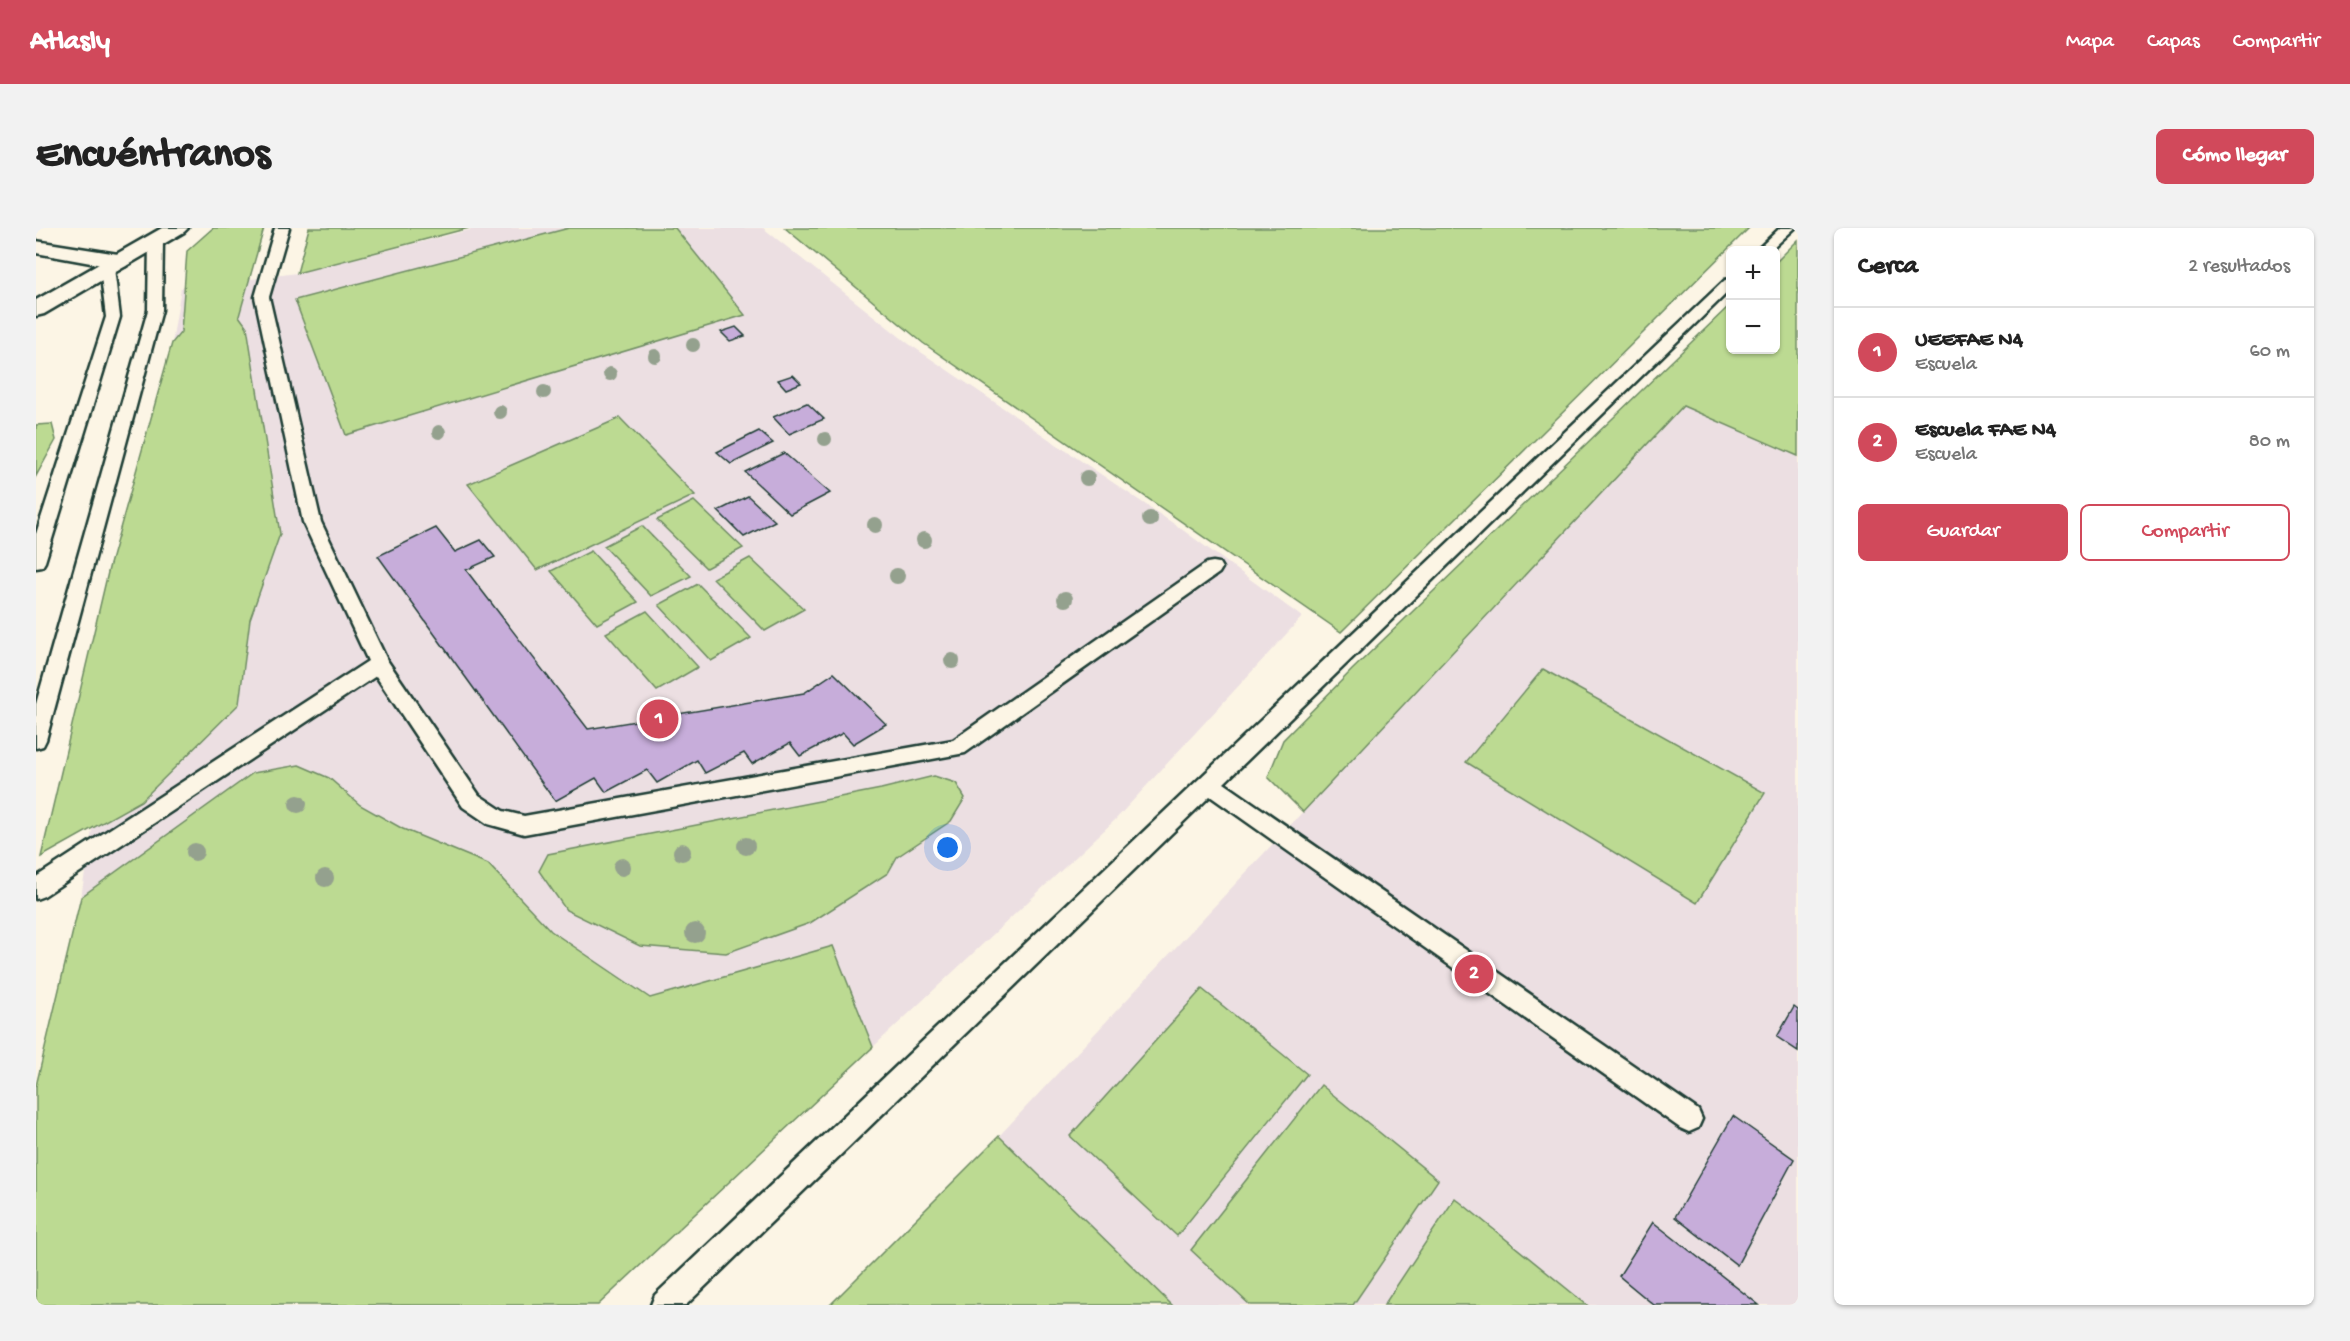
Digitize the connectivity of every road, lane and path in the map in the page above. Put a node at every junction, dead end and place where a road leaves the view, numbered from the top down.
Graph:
1 (53, 228) edge
2 (177, 228) edge
3 (282, 228) edge
4 (1788, 228) edge
5 (156, 240) junction
6 (1768, 246) edge
7 (36, 247) edge
8 (81, 253) junction
9 (113, 265) junction
10 (1726, 288) edge
11 (36, 309) edge
12 (36, 562) edge
13 (1213, 568) dead end
14 (379, 664) junction
15 (36, 740) edge
16 (1209, 784) junction
17 (36, 889) edge
18 (1689, 1119) dead end
19 (665, 1305) edge

1 - 8 street
2 - 5 street
3 - 14 lane
4 - 6 lane
5 - 9 street
5 - 15 lane
7 - 8 street
8 - 9 street
9 - 11 street
9 - 12 lane
10 - 16 lane
13 - 14 lane
14 - 17 lane
16 - 18 lane
16 - 19 lane

